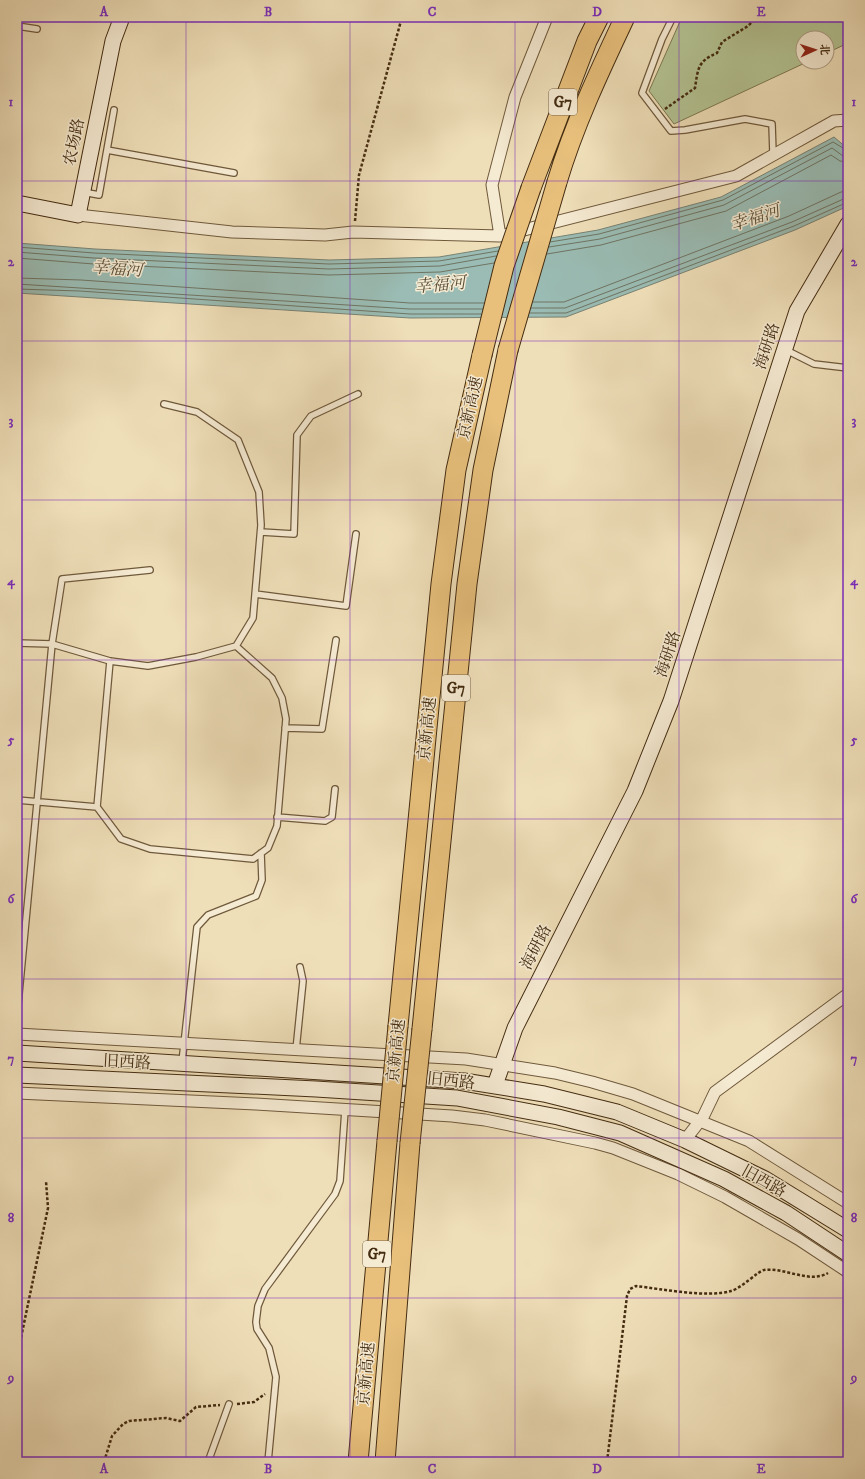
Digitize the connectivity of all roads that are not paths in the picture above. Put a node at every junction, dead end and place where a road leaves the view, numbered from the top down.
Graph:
1 (122, 17) edge
2 (547, 17) edge
3 (599, 17) edge
4 (625, 17) edge
5 (673, 17) edge
6 (17, 26) edge
7 (37, 29) dead end
8 (114, 110) dead end
9 (848, 120) edge
10 (107, 150) junction
11 (773, 154) junction
12 (234, 173) dead end
13 (82, 192) junction
14 (17, 203) edge
15 (78, 215) junction
16 (848, 224) edge
17 (500, 236) junction
18 (785, 350) junction
19 (848, 368) edge
20 (358, 394) dead end
21 (164, 404) dead end
22 (261, 532) junction
23 (356, 534) dead end
24 (150, 570) dead end
25 (255, 594) junction
26 (336, 640) dead end
27 (17, 643) edge
28 (52, 644) junction
29 (236, 646) junction
30 (110, 661) junction
31 (285, 728) junction
32 (335, 789) dead end
33 (17, 800) edge
34 (37, 802) junction
35 (97, 807) junction
36 (277, 817) junction
37 (261, 853) junction
38 (300, 967) dead end
39 (848, 994) edge
40 (17, 1015) edge
41 (17, 1034) edge
42 (184, 1044) junction
43 (296, 1050) junction
44 (17, 1053) edge
45 (182, 1063) junction
46 (502, 1065) junction
47 (17, 1075) edge
48 (494, 1085) junction
49 (17, 1093) edge
50 (345, 1110) junction
51 (700, 1120) junction
52 (685, 1140) junction
53 (848, 1203) edge
54 (848, 1230) edge
55 (848, 1254) edge
56 (843, 1269) edge
57 (230, 1404) road end
58 (208, 1462) edge
59 (268, 1462) edge
60 (358, 1462) edge
61 (385, 1462) edge

1 - 13 main road, 农场路
2 - 17 street
3 - 60 highway, 京新高速 / G7, bridge
4 - 61 highway, 京新高速 / G7, bridge
5 - 11 lane
6 - 7 lane
8 - 10 lane
9 - 11 street
10 - 12 lane
10 - 13 lane
11 - 17 street
13 - 15 main road, 农场路
14 - 15 main road
15 - 17 street
16 - 18 main road, 海研路
18 - 19 lane
18 - 46 main road, 海研路
20 - 22 lane
21 - 22 lane
22 - 25 lane
23 - 25 lane
24 - 28 lane
25 - 29 lane
26 - 31 lane
27 - 28 lane
28 - 30 lane
28 - 34 lane
29 - 30 lane
29 - 31 lane
30 - 35 lane
31 - 36 lane
32 - 36 lane
33 - 34 lane
34 - 35 lane
34 - 40 lane
35 - 37 lane
36 - 37 lane
37 - 42 lane
38 - 43 lane
39 - 51 street
41 - 42 street
42 - 43 street
42 - 45 lane
43 - 46 street
44 - 45 main road, 旧西路
45 - 48 main road, 旧西路
46 - 48 main road, 海研路
46 - 51 street
47 - 55 main road, 旧西路
48 - 52 main road, 旧西路
49 - 50 street
50 - 56 street
50 - 59 lane
51 - 52 street
51 - 53 street
52 - 54 main road, 旧西路
57 - 58 lane

